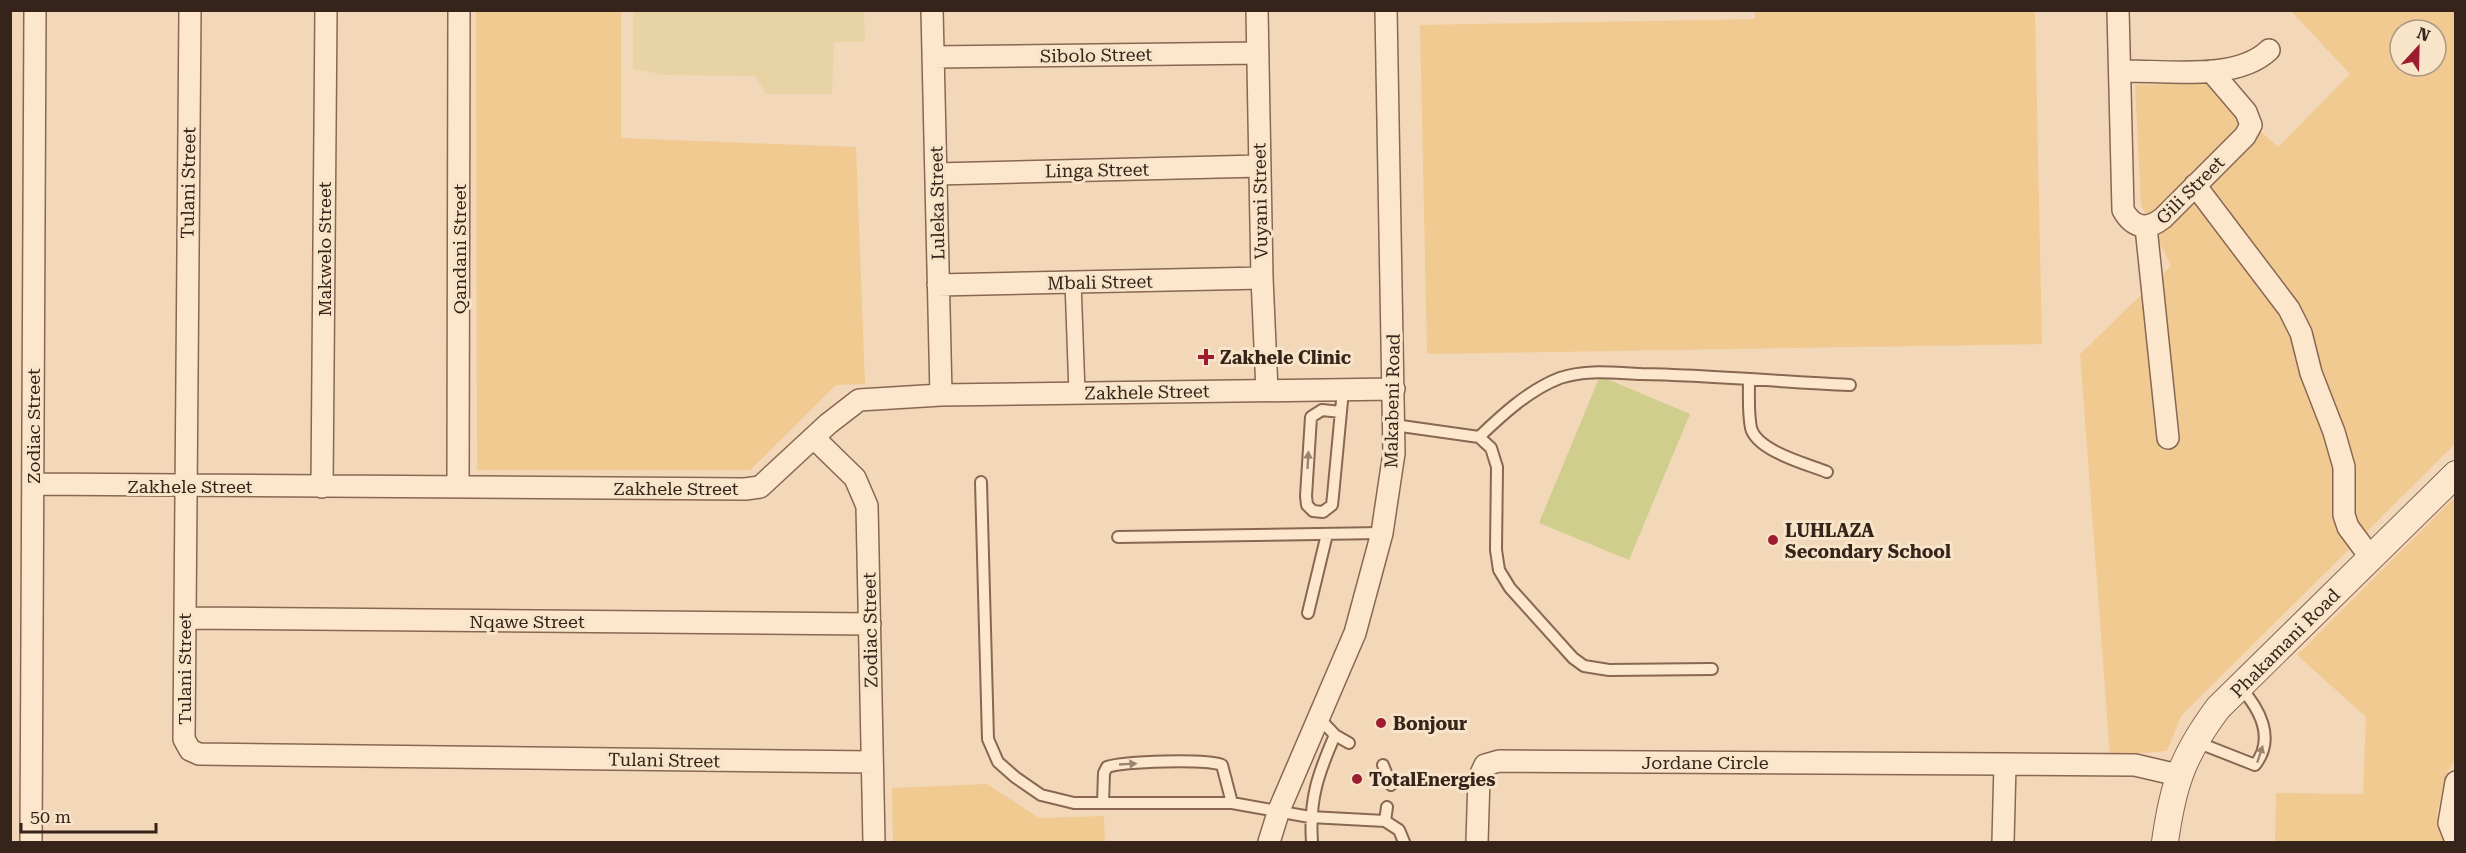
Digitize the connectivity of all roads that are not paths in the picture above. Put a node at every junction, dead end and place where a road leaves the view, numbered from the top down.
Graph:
1 (35, 10) edge
2 (190, 10) edge
3 (326, 10) edge
4 (459, 10) edge
5 (932, 10) edge
6 (1257, 10) edge
7 (1386, 10) edge
8 (2118, 10) edge
9 (2268, 50) dead end
10 (1258, 53) junction
11 (933, 57) junction
12 (2120, 71) junction
13 (2211, 71) junction
14 (1259, 166) junction
15 (936, 174) junction
16 (2195, 185) junction
17 (2146, 227) junction
18 (1262, 278) junction
19 (1073, 282) junction
20 (938, 285) junction
21 (1749, 381) junction
22 (1850, 385) dead end
23 (1394, 389) junction
24 (1343, 390) junction
25 (1267, 391) junction
26 (1077, 393) junction
27 (941, 395) junction
28 (1341, 412) junction
29 (1394, 425) junction
30 (1479, 437) junction
31 (814, 438) junction
32 (2168, 438) dead end
33 (1827, 472) dead end
34 (2456, 474) edge
35 (981, 482) dead end
36 (33, 484) junction
37 (184, 487) junction
38 (322, 487) junction
39 (458, 487) junction
40 (1382, 533) junction
41 (1327, 534) junction
42 (1118, 537) dead end
43 (2371, 558) junction
44 (1308, 613) dead end
45 (185, 618) junction
46 (870, 624) junction
47 (1712, 669) dead end
48 (2240, 687) junction
49 (1319, 718) junction
50 (1335, 735) junction
51 (2194, 741) junction
52 (1349, 743) dead end
53 (872, 762) junction
54 (2005, 764) junction
55 (1383, 765) dead end
56 (2178, 775) junction
57 (2456, 782) edge
58 (1391, 785) dead end
59 (1103, 803) junction
60 (1232, 803) junction
61 (1387, 807) dead end
62 (1279, 810) junction
63 (1310, 817) junction
64 (1385, 820) junction
65 (2456, 841) edge
66 (31, 843) edge
67 (874, 843) edge
68 (1269, 843) edge
69 (1312, 843) edge
70 (1404, 843) edge
71 (1477, 843) edge
72 (2003, 843) edge
73 (2165, 843) edge

1 - 36 street, Zodiac Street
2 - 37 street, Tulani Street
3 - 38 street, Makwelo Street
4 - 39 street, Qandani Street
5 - 11 street, Luleka Street
6 - 10 street, Vuyani Street
7 - 23 street, Makabeni Road
8 - 12 street, Gili Street
9 - 13 street
10 - 11 street, Sibolo Street
10 - 14 street, Vuyani Street
11 - 15 street, Luleka Street
12 - 13 street
12 - 17 street, Gili Street
13 - 16 street, Gili Street
14 - 15 street, Linga Street
14 - 18 street, Vuyani Street
15 - 20 street, Luleka Street
16 - 17 street, Gili Street
16 - 43 street
17 - 32 street
18 - 19 street, Mbali Street
18 - 25 street, Vuyani Street
19 - 20 street, Mbali Street
19 - 26 street
20 - 27 street, Luleka Street
21 - 22 lane
21 - 30 lane
21 - 33 lane
23 - 24 street, Zakhele Street
23 - 29 street, Makabeni Road
24 - 25 street, Zakhele Street
24 - 28 lane
25 - 26 street, Zakhele Street
26 - 27 street, Zakhele Street
27 - 31 street, Zakhele Street
28 -> 28 lane
29 - 30 lane
29 - 40 street, Makabeni Road
30 - 47 lane
31 - 39 street, Zakhele Street
31 - 46 street, Zodiac Street
34 - 43 street, Phakamani Road
35 - 59 lane
36 - 37 street, Zakhele Street
36 - 66 street, Zodiac Street
37 - 38 street, Zakhele Street
37 - 45 street, Tulani Street
38 - 39 street, Zakhele Street
40 - 41 lane
40 - 49 street, Makabeni Road
41 - 42 lane
41 - 44 lane
43 - 48 street, Phakamani Road
45 - 46 street, Nqawe Street
45 - 53 street, Tulani Street
46 - 53 street, Zodiac Street
48 - 51 street, Phakamani Road
51 -> 48 lane
49 - 50 lane
49 - 62 street, Makabeni Road
50 - 52 lane
50 - 63 lane
51 - 56 street, Phakamani Road
53 - 67 street, Zodiac Street
54 - 56 street, Jordane Circle
54 - 71 street, Jordane Circle
54 - 72 street
55 - 58 lane
56 - 73 street, Phakamani Road
57 - 65 street
59 - 60 lane
59 -> 60 lane
60 - 62 lane
61 - 64 lane
62 - 63 lane
62 - 68 street, Makabeni Road
63 - 64 lane
63 - 69 lane
64 - 70 lane

